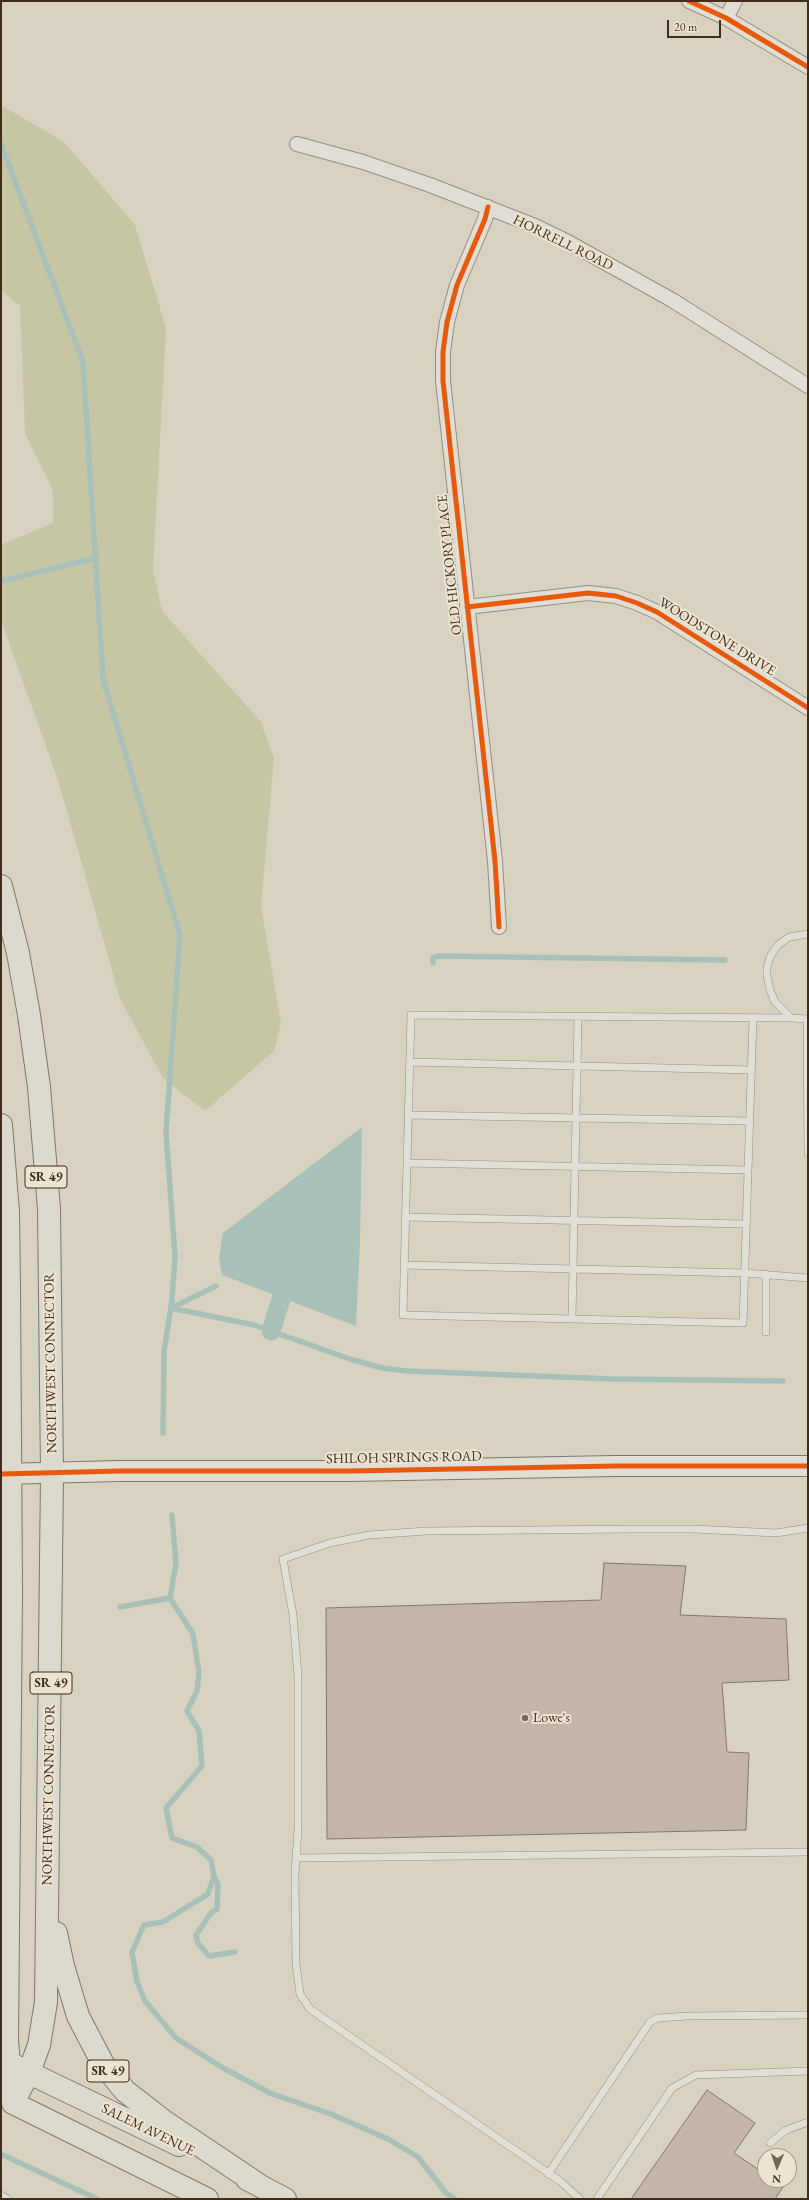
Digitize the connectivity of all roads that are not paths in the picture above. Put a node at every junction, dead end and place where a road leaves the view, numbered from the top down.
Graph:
1 (689, 1) edge
2 (735, 1) edge
3 (726, 18) junction
4 (808, 67) edge
5 (297, 144) dead end
6 (488, 207) junction
7 (808, 386) edge
8 (467, 607) junction
9 (808, 708) edge
10 (1, 886) edge
11 (499, 927) dead end
12 (808, 934) edge
13 (578, 1017) junction
14 (791, 1018) junction
15 (753, 1019) junction
16 (808, 1019) edge
17 (410, 1062) junction
18 (577, 1065) junction
19 (752, 1070) junction
20 (408, 1114) junction
21 (576, 1118) junction
22 (750, 1121) junction
23 (1, 1125) edge
24 (808, 1153) edge
25 (407, 1163) junction
26 (575, 1167) junction
27 (748, 1170) junction
28 (405, 1217) junction
29 (574, 1220) junction
30 (746, 1224) junction
31 (404, 1265) junction
32 (573, 1270) junction
33 (745, 1273) junction
34 (766, 1274) junction
35 (808, 1278) edge
36 (572, 1319) junction
37 (766, 1332) dead end
38 (808, 1466) edge
39 (52, 1473) junction
40 (6, 1474) edge
41 (808, 1528) edge
42 (808, 1852) edge
43 (296, 1858) junction
44 (48, 1893) junction
45 (9, 1906) junction
46 (1, 1938) edge
47 (808, 2015) edge
48 (9, 2063) junction
49 (28, 2072) junction
50 (808, 2072) edge
51 (13, 2103) junction
52 (808, 2122) edge
53 (770, 2143) dead end
54 (548, 2174) junction
55 (259, 2185) junction
56 (1, 2195) edge
57 (8, 2199) edge
58 (207, 2199) edge
59 (285, 2199) edge
60 (580, 2199) edge
61 (597, 2199) edge

1 - 3 street
2 - 3 street
3 - 4 street
5 - 6 street, HORRELL ROAD
6 - 7 street, HORRELL ROAD
6 - 8 street, OLD HICKORY PLACE
8 - 9 street, WOODSTONE DRIVE
8 - 11 street, OLD HICKORY PLACE
10 - 39 highway, NORTHWEST CONNECTOR / SR 49
12 - 14 lane
13 - 15 lane
13 - 17 lane
13 - 18 lane
14 - 15 lane
14 - 16 lane
15 - 19 lane
16 - 24 lane
17 - 18 lane
17 - 20 lane
18 - 19 lane
18 - 21 lane
19 - 22 lane
20 - 21 lane
20 - 25 lane
21 - 22 lane
21 - 26 lane
22 - 27 lane
23 - 40 highway, SR 49
25 - 26 lane
25 - 28 lane
26 - 27 lane
26 - 29 lane
27 - 30 lane
28 - 29 lane
28 - 31 lane
29 - 30 lane
29 - 32 lane
30 - 33 lane
31 - 32 lane
31 - 36 lane
32 - 33 lane
32 - 36 lane
33 - 34 lane
33 - 36 lane
34 - 35 lane
34 - 37 lane
38 - 39 street, SHILOH SPRINGS ROAD
39 - 40 street, SHILOH SPRINGS ROAD
39 - 44 highway, NORTHWEST CONNECTOR / SR 49
40 - 45 highway, SR 49
41 - 43 lane
42 - 43 lane
43 - 54 lane
44 - 49 highway
44 - 55 highway, SR 49
45 - 46 highway
45 - 48 highway, SR 49
47 - 54 lane
48 - 49 highway, SALEM AVENUE
48 - 51 highway, SR 49
49 - 51 highway
49 - 55 highway, SALEM AVENUE
50 - 61 lane
51 - 58 highway
52 - 53 lane
54 - 60 lane
55 - 59 highway, SALEM AVENUE / SR 49
56 - 57 lane

